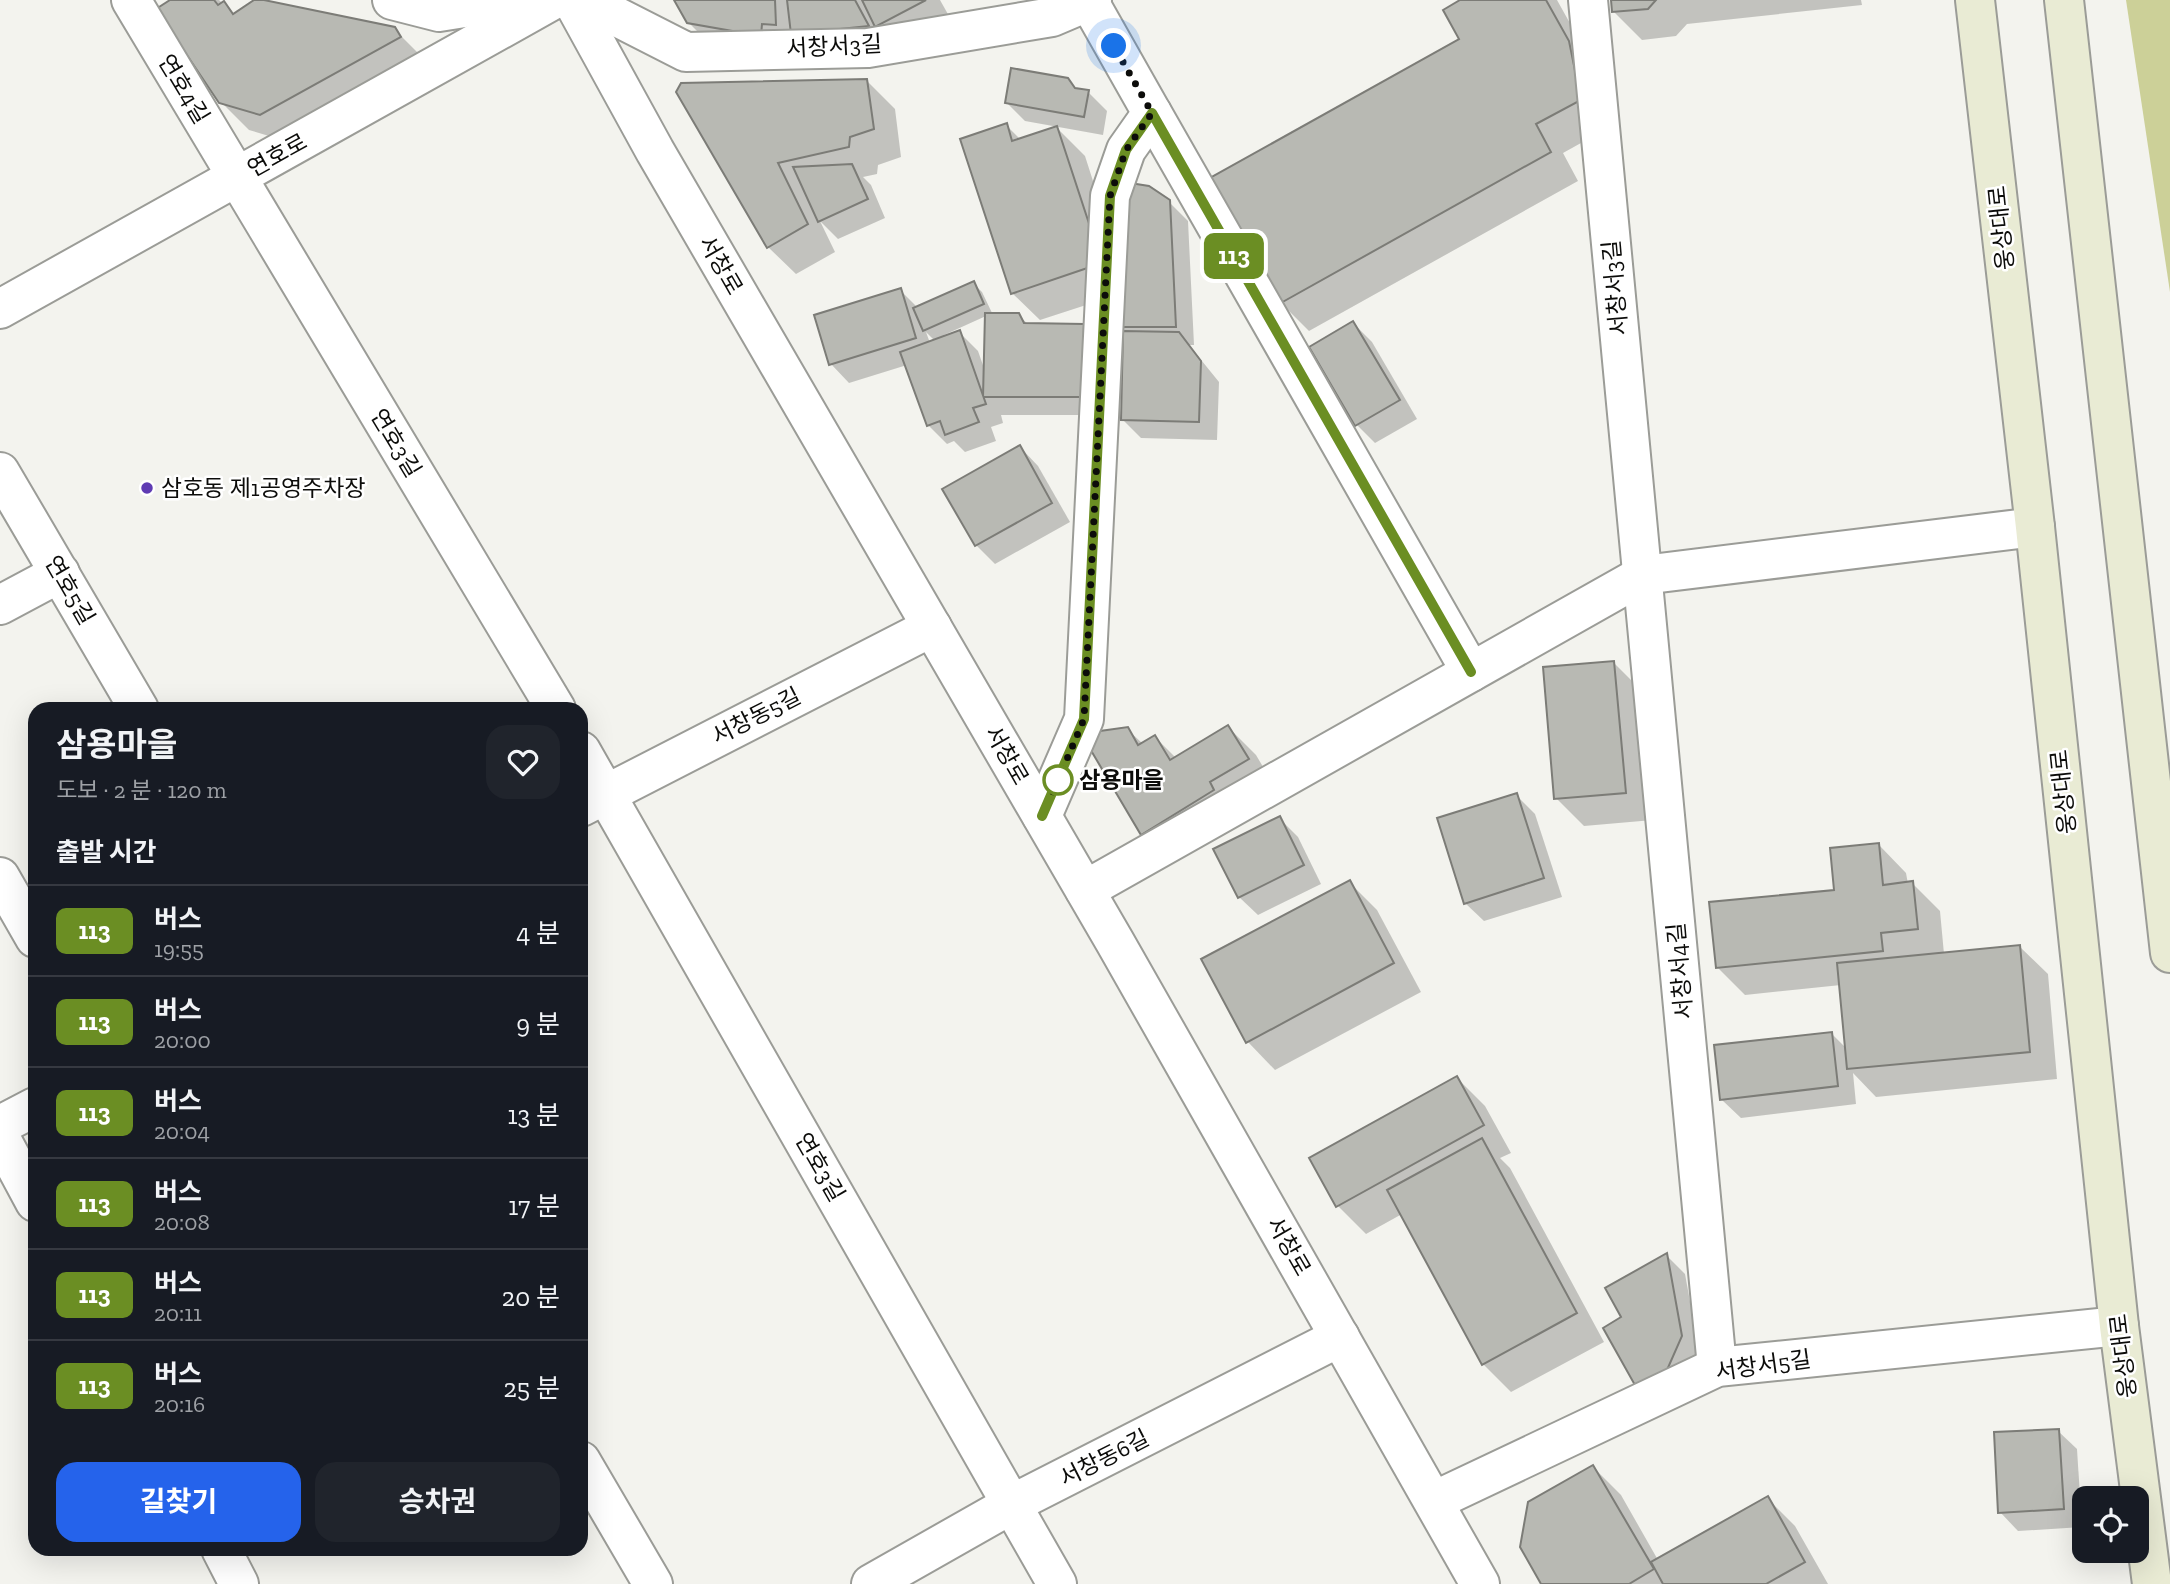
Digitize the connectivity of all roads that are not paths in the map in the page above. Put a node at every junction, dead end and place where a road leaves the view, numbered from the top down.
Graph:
1 (131, 0) edge
2 (392, 0) edge
3 (515, 0) edge
4 (553, 0) edge
5 (572, 0) edge
6 (584, 0) edge
7 (1090, 0) edge
8 (1588, 0) edge
9 (1975, 0) edge
10 (2064, 0) edge
11 (1152, 113) junction
12 (237, 177) junction
13 (0, 309) edge
14 (0, 472) edge
15 (2035, 527) junction
16 (60, 573) junction
17 (1643, 575) junction
18 (0, 605) edge
19 (932, 626) junction
20 (1471, 672) junction
21 (135, 702) edge
22 (552, 702) edge
23 (588, 780) edge
24 (593, 800) edge
25 (1042, 816) junction
26 (0, 877) edge
27 (1085, 890) junction
28 (28, 926) edge
29 (2170, 953) edge
30 (28, 1111) edge
31 (0, 1125) edge
32 (0, 1137) edge
33 (28, 1189) edge
34 (2119, 1326) junction
35 (1340, 1337) junction
36 (1717, 1367) junction
37 (588, 1473) edge
38 (1434, 1501) junction
39 (1012, 1504) junction
40 (224, 1556) edge
41 (239, 1584) edge
42 (653, 1584) edge
43 (871, 1584) edge
44 (1057, 1584) edge
45 (1480, 1584) edge
46 (2152, 1584) edge

1 - 12 street, 연호4길
2 - 3 street
4 - 12 street, 연호로
5 - 19 street, 서창로
6 - 7 street, 서창서3길
7 - 11 street
8 - 17 street, 서창서3길
9 - 15 main road, 웅상대로
10 - 29 main road
11 - 20 street
11 - 25 street
12 - 13 street, 연호로
12 - 22 street, 연호3길
14 - 16 street, 연호5길
15 - 17 street
15 - 34 main road, 웅상대로
16 - 18 street
16 - 21 street, 연호5길
17 - 20 street
17 - 36 street, 서창서4길
19 - 24 street, 서창동5길
19 - 25 street, 서창로
20 - 27 street
23 - 24 street, 연호3길
24 - 39 street, 연호3길
25 - 27 street, 서창로
26 - 28 street
27 - 35 street, 서창로
30 - 31 street
32 - 33 street
34 - 36 street, 서창서5길
34 - 46 main road, 웅상대로
35 - 38 street, 서창로
35 - 39 street, 서창동6길
36 - 38 street, 서창서5길
37 - 42 street
38 - 45 street, 서창로
39 - 43 street, 서창동6길
39 - 44 street, 연호3길
40 - 41 street

